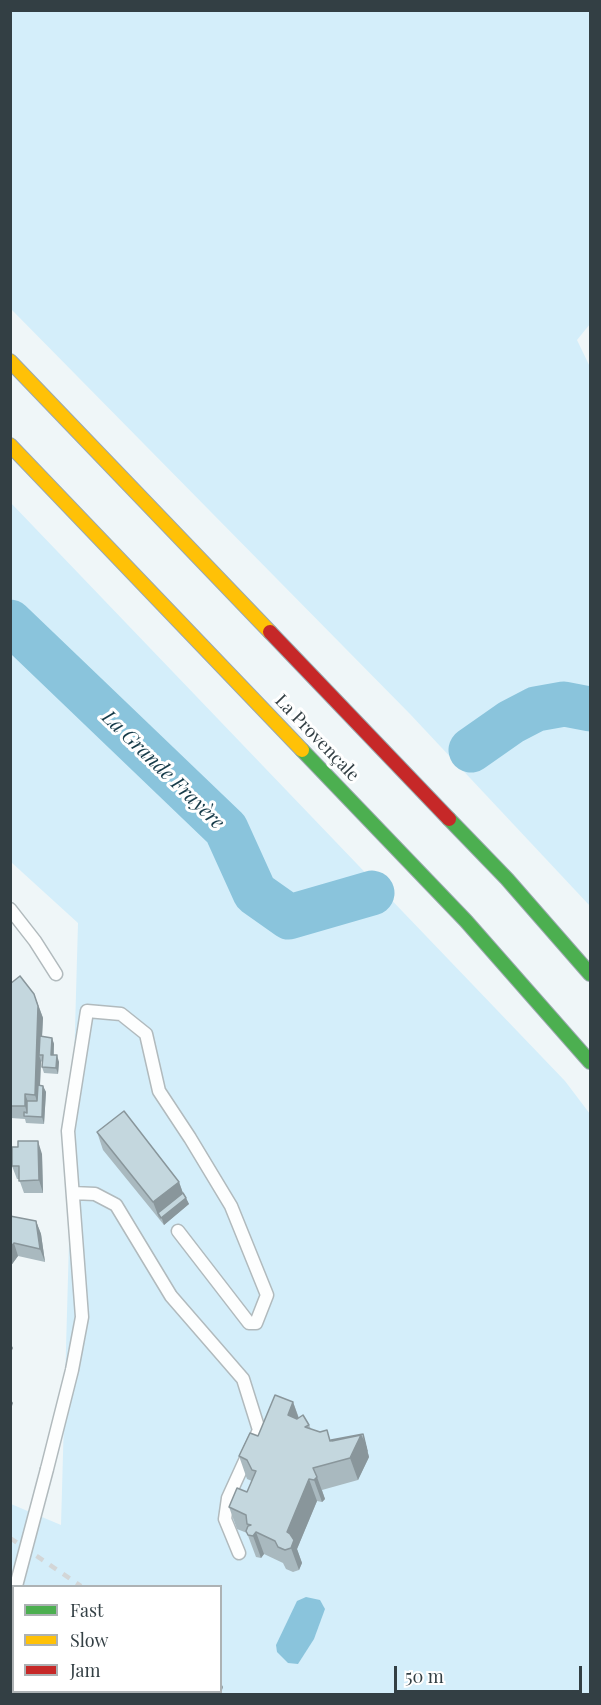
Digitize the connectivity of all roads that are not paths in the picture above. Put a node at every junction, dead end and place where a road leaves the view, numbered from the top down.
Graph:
1 (10, 361) edge
2 (10, 445) edge
3 (10, 909) edge
4 (56, 974) dead end
5 (591, 974) edge
6 (591, 1062) edge
7 (73, 1193) junction
8 (178, 1231) dead end
9 (239, 1553) dead end
10 (17, 1585) edge

1 - 5 highway
2 - 6 highway, La Provençale
3 - 4 lane
7 - 8 lane
7 - 9 lane
7 - 10 lane, bridge

